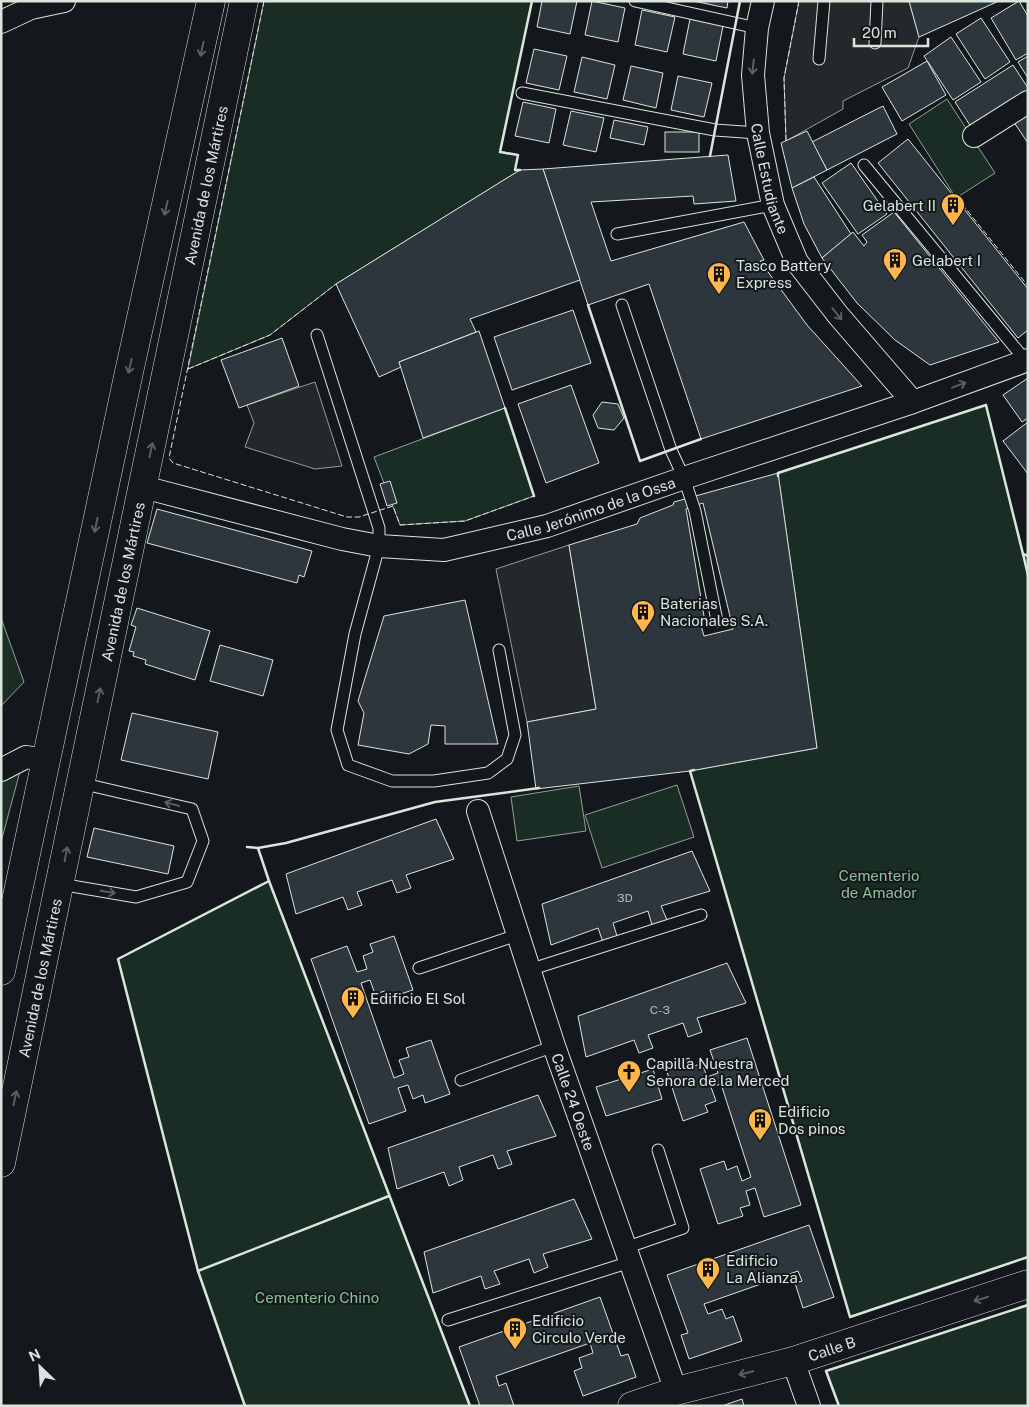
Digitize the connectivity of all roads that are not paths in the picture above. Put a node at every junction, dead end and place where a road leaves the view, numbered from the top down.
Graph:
1 (64, 1) edge
2 (212, 1) edge
3 (244, 1) edge
4 (635, 1) edge
5 (763, 1) edge
6 (824, 1) edge
7 (877, 1) edge
8 (1, 22) edge
9 (757, 28) junction
10 (875, 43) dead end
11 (819, 59) dead end
12 (522, 93) dead end
13 (1028, 102) edge
14 (758, 133) junction
15 (974, 136) dead end
16 (864, 165) dead end
17 (772, 205) junction
18 (617, 234) dead end
19 (622, 305) dead end
20 (317, 335) dead end
21 (1027, 360) edge
22 (913, 402) junction
23 (684, 478) junction
24 (143, 487) junction
25 (379, 546) junction
26 (717, 621) dead end
27 (499, 650) dead end
28 (46, 760) junction
29 (1, 770) edge
30 (80, 783) junction
31 (478, 811) dead end
32 (60, 884) junction
33 (702, 915) dead end
34 (518, 935) junction
35 (419, 968) dead end
36 (1, 970) edge
37 (529, 970) junction
38 (554, 1046) junction
39 (461, 1080) dead end
40 (658, 1150) dead end
41 (1, 1163) edge
42 (628, 1255) junction
43 (1028, 1284) edge
44 (448, 1320) dead end
45 (793, 1361) junction
46 (676, 1391) junction
47 (632, 1406) edge
48 (810, 1406) edge

1 - 8 street
2 -> 28 main road
24 -> 3 main road, Avenida de los Mártires
4 - 9 lane
5 - 9 street, Calle Estudiante
6 - 11 lane
7 - 10 lane
9 -> 14 street, Calle Estudiante
12 - 14 lane
13 - 15 street
14 - 17 street, Calle Estudiante
16 - 21 lane
17 - 18 lane
17 -> 22 street, Calle Estudiante
19 - 23 lane
20 - 25 lane
22 -> 21 street, Calle Jerónimo de la Ossa
22 - 23 street, Calle Jerónimo de la Ossa
23 - 25 street, Calle Jerónimo de la Ossa
23 - 26 lane
24 - 25 street, Calle Jerónimo de la Ossa
30 -> 24 main road, Avenida de los Mártires
25 - 27 lane
28 - 29 street
28 - 36 main road
32 -> 30 main road, Avenida de los Mártires
32 -> 30 lane
31 - 34 street, Calle 24 Oeste
41 -> 32 main road, Avenida de los Mártires
33 - 37 lane
34 - 35 lane
34 - 37 street, Calle 24 Oeste
37 - 38 street, Calle 24 Oeste
38 - 39 lane
38 - 42 street, Calle 24 Oeste
40 - 42 lane
42 - 44 lane
42 - 46 street, Calle 24 Oeste
43 -> 45 main road, Calle B
45 -> 46 main road, Calle B
45 - 48 street
46 - 47 main road, Calle B

